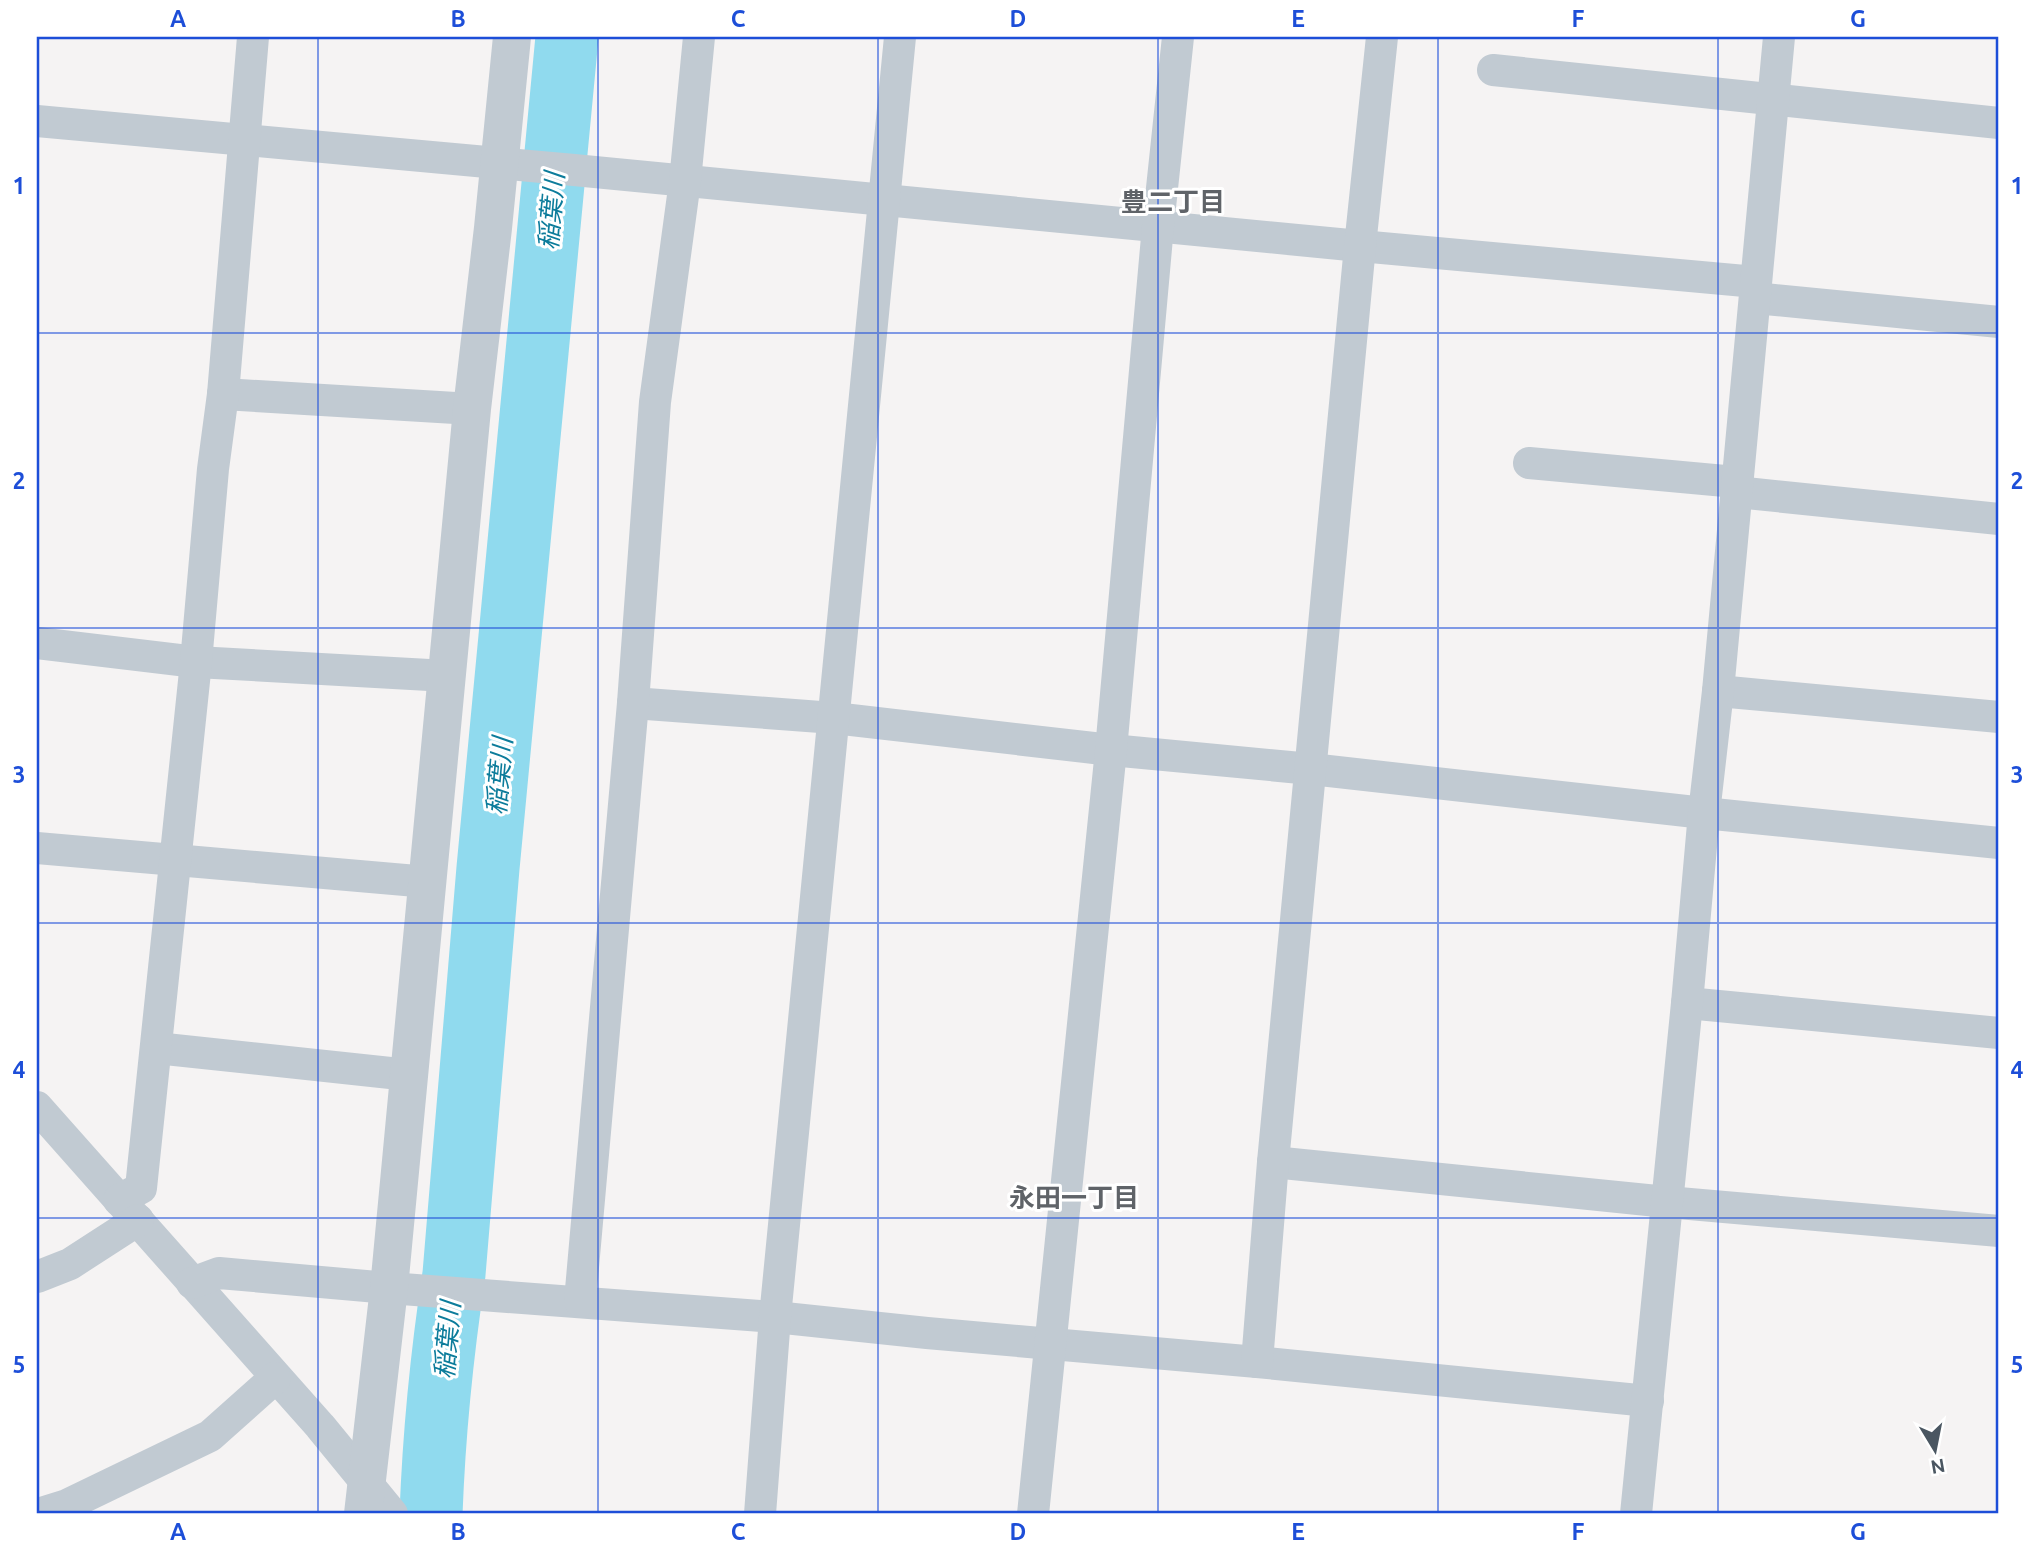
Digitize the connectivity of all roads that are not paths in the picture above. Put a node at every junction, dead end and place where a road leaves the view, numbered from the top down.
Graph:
1 (253, 37) edge
2 (512, 37) edge
3 (699, 37) edge
4 (900, 37) edge
5 (1178, 37) edge
6 (1382, 37) edge
7 (1779, 37) edge
8 (1493, 70) dead end
9 (1774, 101) junction
10 (37, 121) edge
11 (1999, 123) edge
12 (244, 139) junction
13 (500, 164) junction
14 (685, 181) junction
15 (884, 201) junction
16 (1158, 226) junction
17 (1360, 246) junction
18 (1755, 290) junction
19 (1999, 322) edge
20 (223, 394) junction
21 (472, 409) junction
22 (1529, 463) dead end
23 (1736, 487) junction
24 (1999, 519) edge
25 (37, 643) edge
26 (196, 662) junction
27 (447, 676) junction
28 (1718, 691) junction
29 (633, 703) junction
30 (1999, 717) edge
31 (834, 718) junction
32 (1111, 750) junction
33 (1311, 769) junction
34 (1704, 813) junction
35 (1999, 843) edge
36 (37, 848) edge
37 (174, 861) junction
38 (428, 882) junction
39 (1687, 1003) junction
40 (1999, 1033) edge
41 (156, 1048) junction
42 (409, 1075) junction
43 (37, 1107) edge
44 (1273, 1161) junction
45 (1667, 1202) junction
46 (129, 1210) junction
47 (1999, 1231) edge
48 (37, 1277) edge
49 (192, 1283) junction
50 (388, 1287) junction
51 (580, 1301) junction
52 (775, 1317) junction
53 (1050, 1345) junction
54 (1257, 1362) junction
55 (275, 1378) junction
56 (1648, 1401) junction
57 (365, 1499) edge
58 (38, 1514) edge
59 (392, 1514) edge
60 (760, 1514) edge
61 (1033, 1514) edge
62 (1636, 1514) edge

1 - 12 street
2 - 13 street
3 - 14 street
4 - 15 street
5 - 16 street
6 - 17 street
7 - 9 street
8 - 9 street
9 - 11 street
9 - 18 street
10 - 12 street
12 - 13 street
12 - 20 street
13 - 14 street
13 - 21 street
14 - 15 street
14 - 29 street
15 - 16 street
15 - 31 street
16 - 17 street
16 - 32 street
17 - 18 street
17 - 33 street
18 - 19 street
18 - 23 street
20 - 21 street
20 - 26 street
21 - 27 street
22 - 23 street
23 - 24 street
23 - 28 street
25 - 26 street
26 - 27 street
26 - 37 street
27 - 38 street
28 - 30 street
28 - 34 street
29 - 31 street
29 - 51 street
31 - 32 street
31 - 52 street
32 - 33 street
32 - 53 street
33 - 34 street
33 - 44 street
34 - 35 street
34 - 39 street
36 - 37 street
37 - 38 street
37 - 41 street
38 - 42 street
39 - 40 street
39 - 45 street
41 - 42 street
41 - 46 street
42 - 50 street
43 - 46 street
44 - 45 street
44 - 54 street
45 - 47 street
45 - 56 street
46 - 48 street
46 - 49 street
49 - 50 street
49 - 55 street
50 - 51 street
50 - 57 street
51 - 52 street
52 - 53 street
52 - 60 street
53 - 54 street
53 - 61 street
54 - 56 street
55 - 57 street
55 - 58 street
56 - 62 street
57 - 59 street

